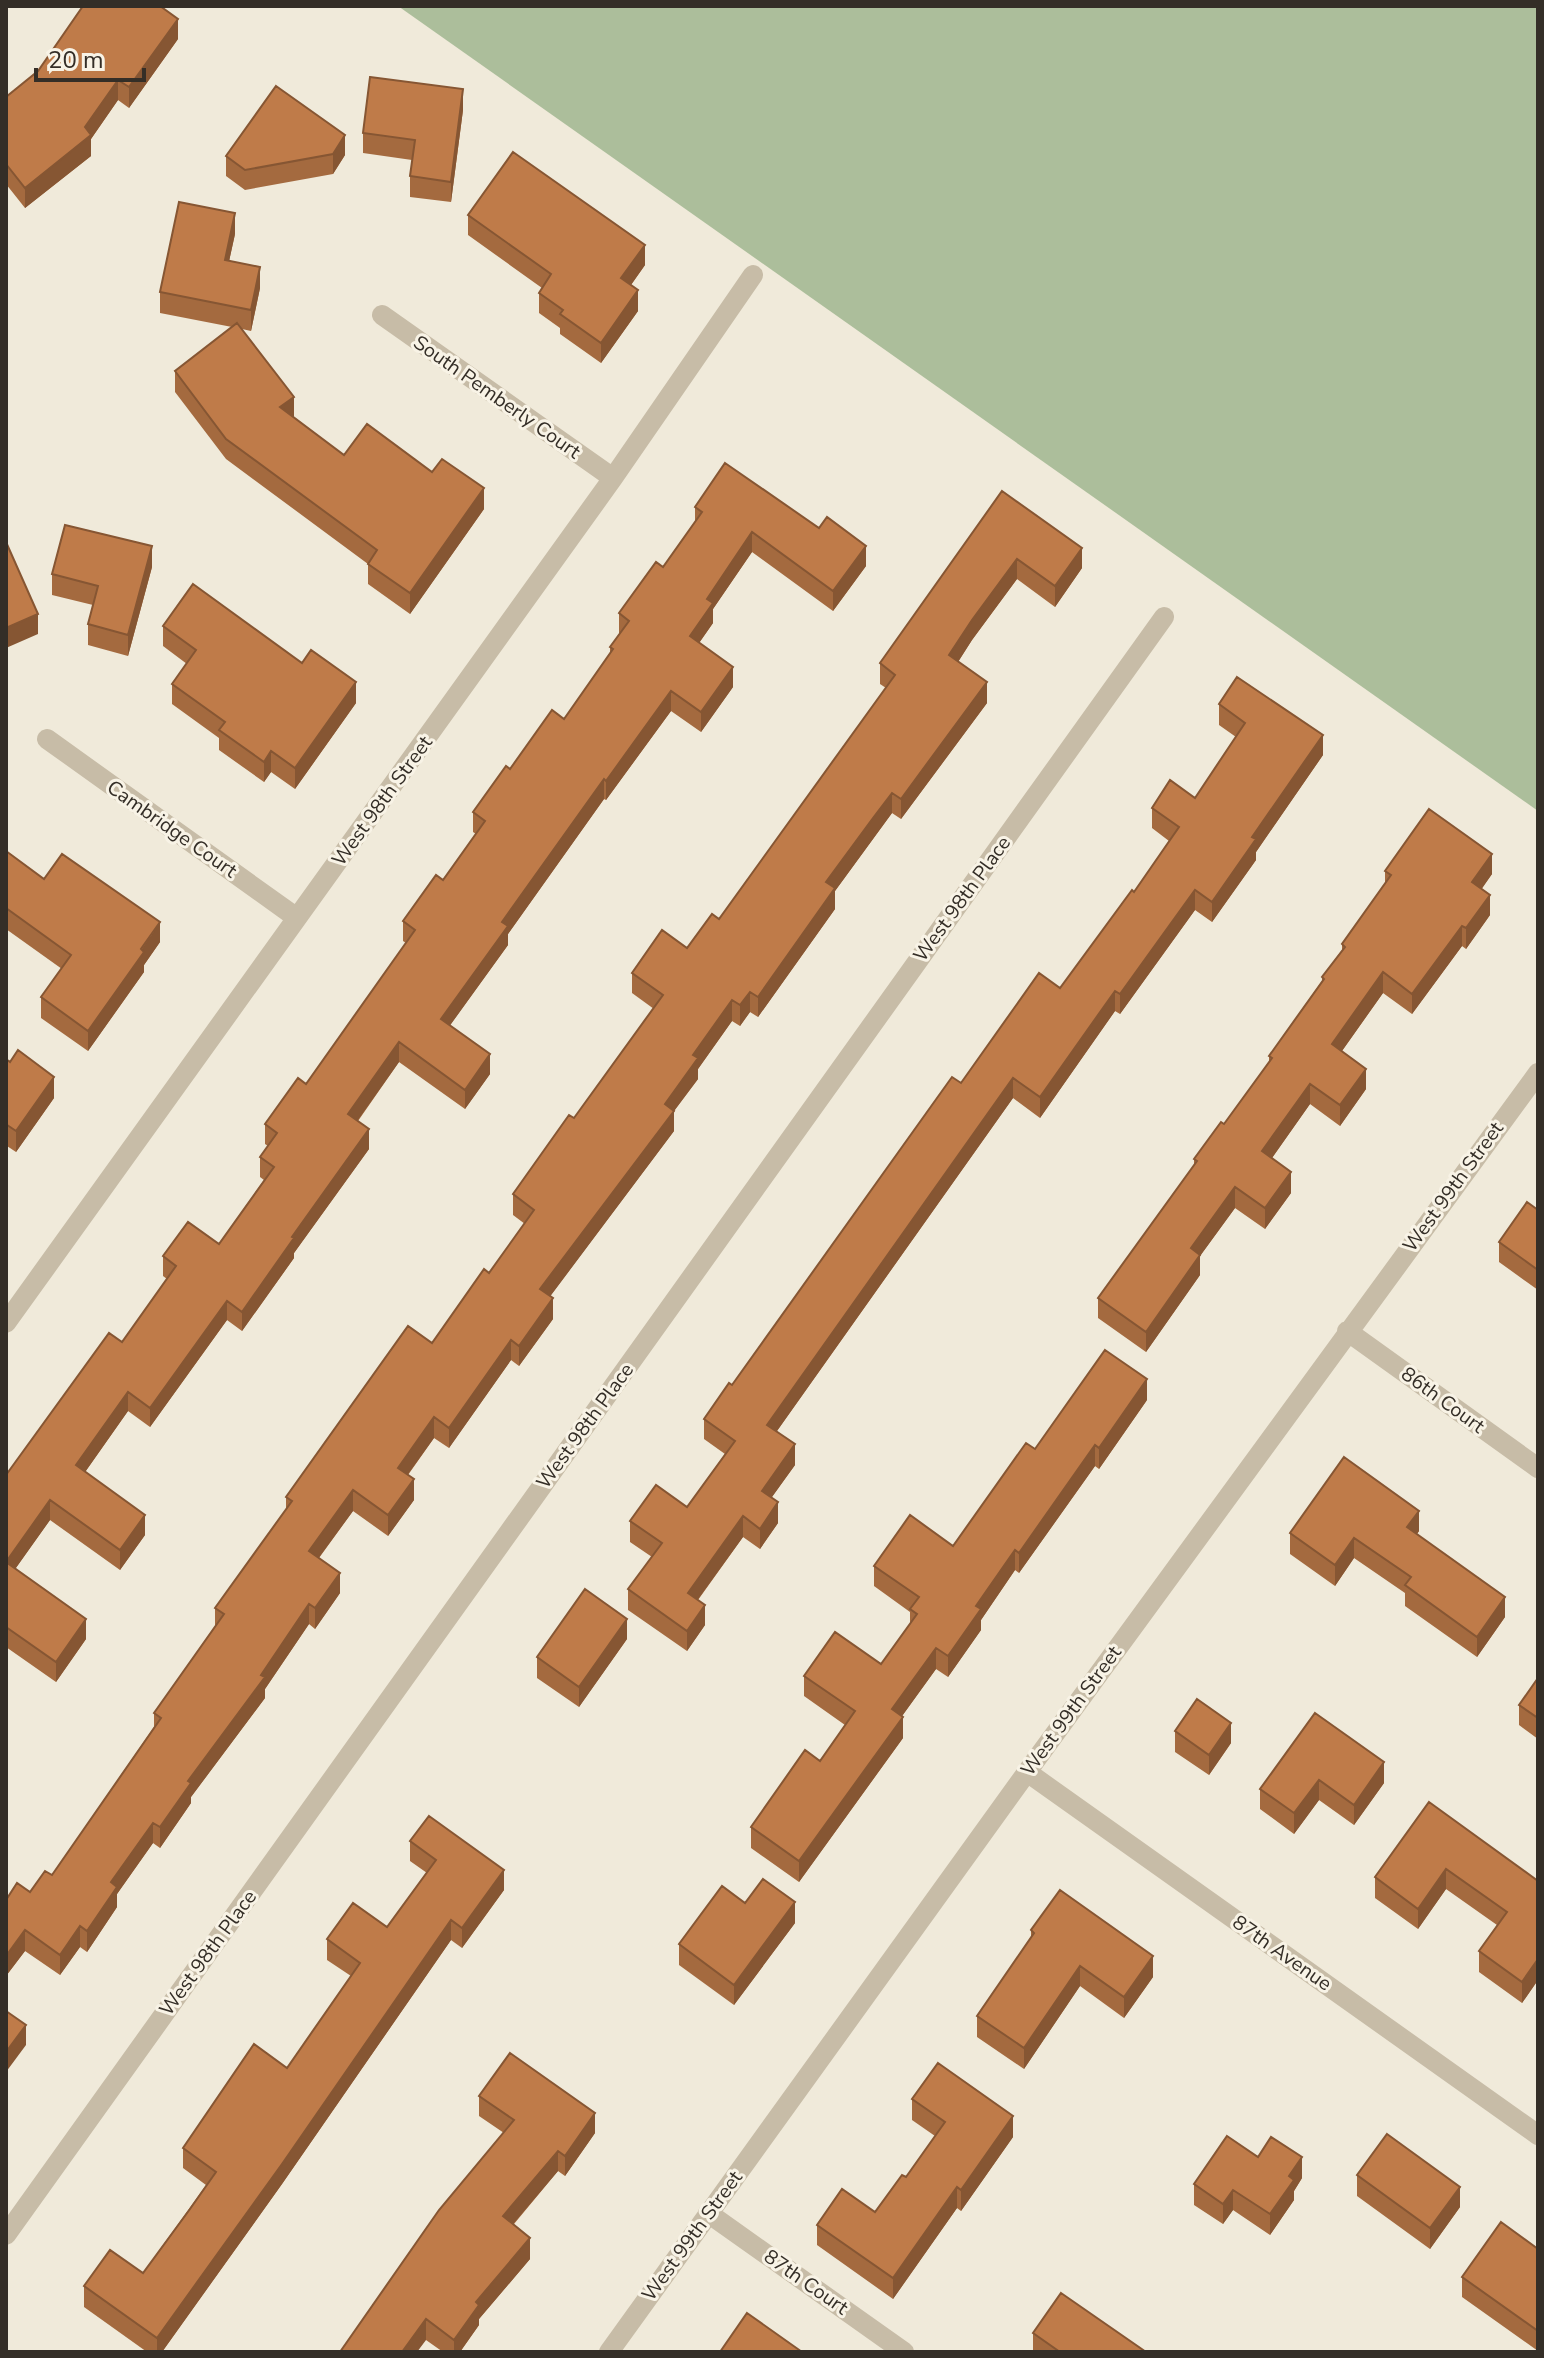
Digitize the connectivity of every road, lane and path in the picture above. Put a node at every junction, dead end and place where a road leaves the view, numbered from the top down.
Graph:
1 (753, 275) dead end
2 (382, 315) dead end
3 (613, 478) junction
4 (1164, 617) dead end
5 (47, 739) dead end
6 (297, 918) junction
7 (1538, 1073) edge
8 (6, 1323) edge
9 (1347, 1331) junction
10 (1538, 1468) edge
11 (1027, 1772) junction
12 (1538, 2135) edge
13 (708, 2213) junction
14 (6, 2235) edge
15 (609, 2352) edge
16 (904, 2352) edge

1 - 3 street, West 98th Street
2 - 3 street, South Pemberly Court
3 - 6 street, West 98th Street
4 - 14 street, West 98th Place
5 - 6 street, Cambridge Court
6 - 8 street, West 98th Street
7 - 9 street, West 99th Street
9 - 10 street, 86th Court
9 - 11 street, West 99th Street
11 - 12 street, 87th Avenue
11 - 13 street, West 99th Street
13 - 15 street, West 99th Street
13 - 16 street, 87th Court

